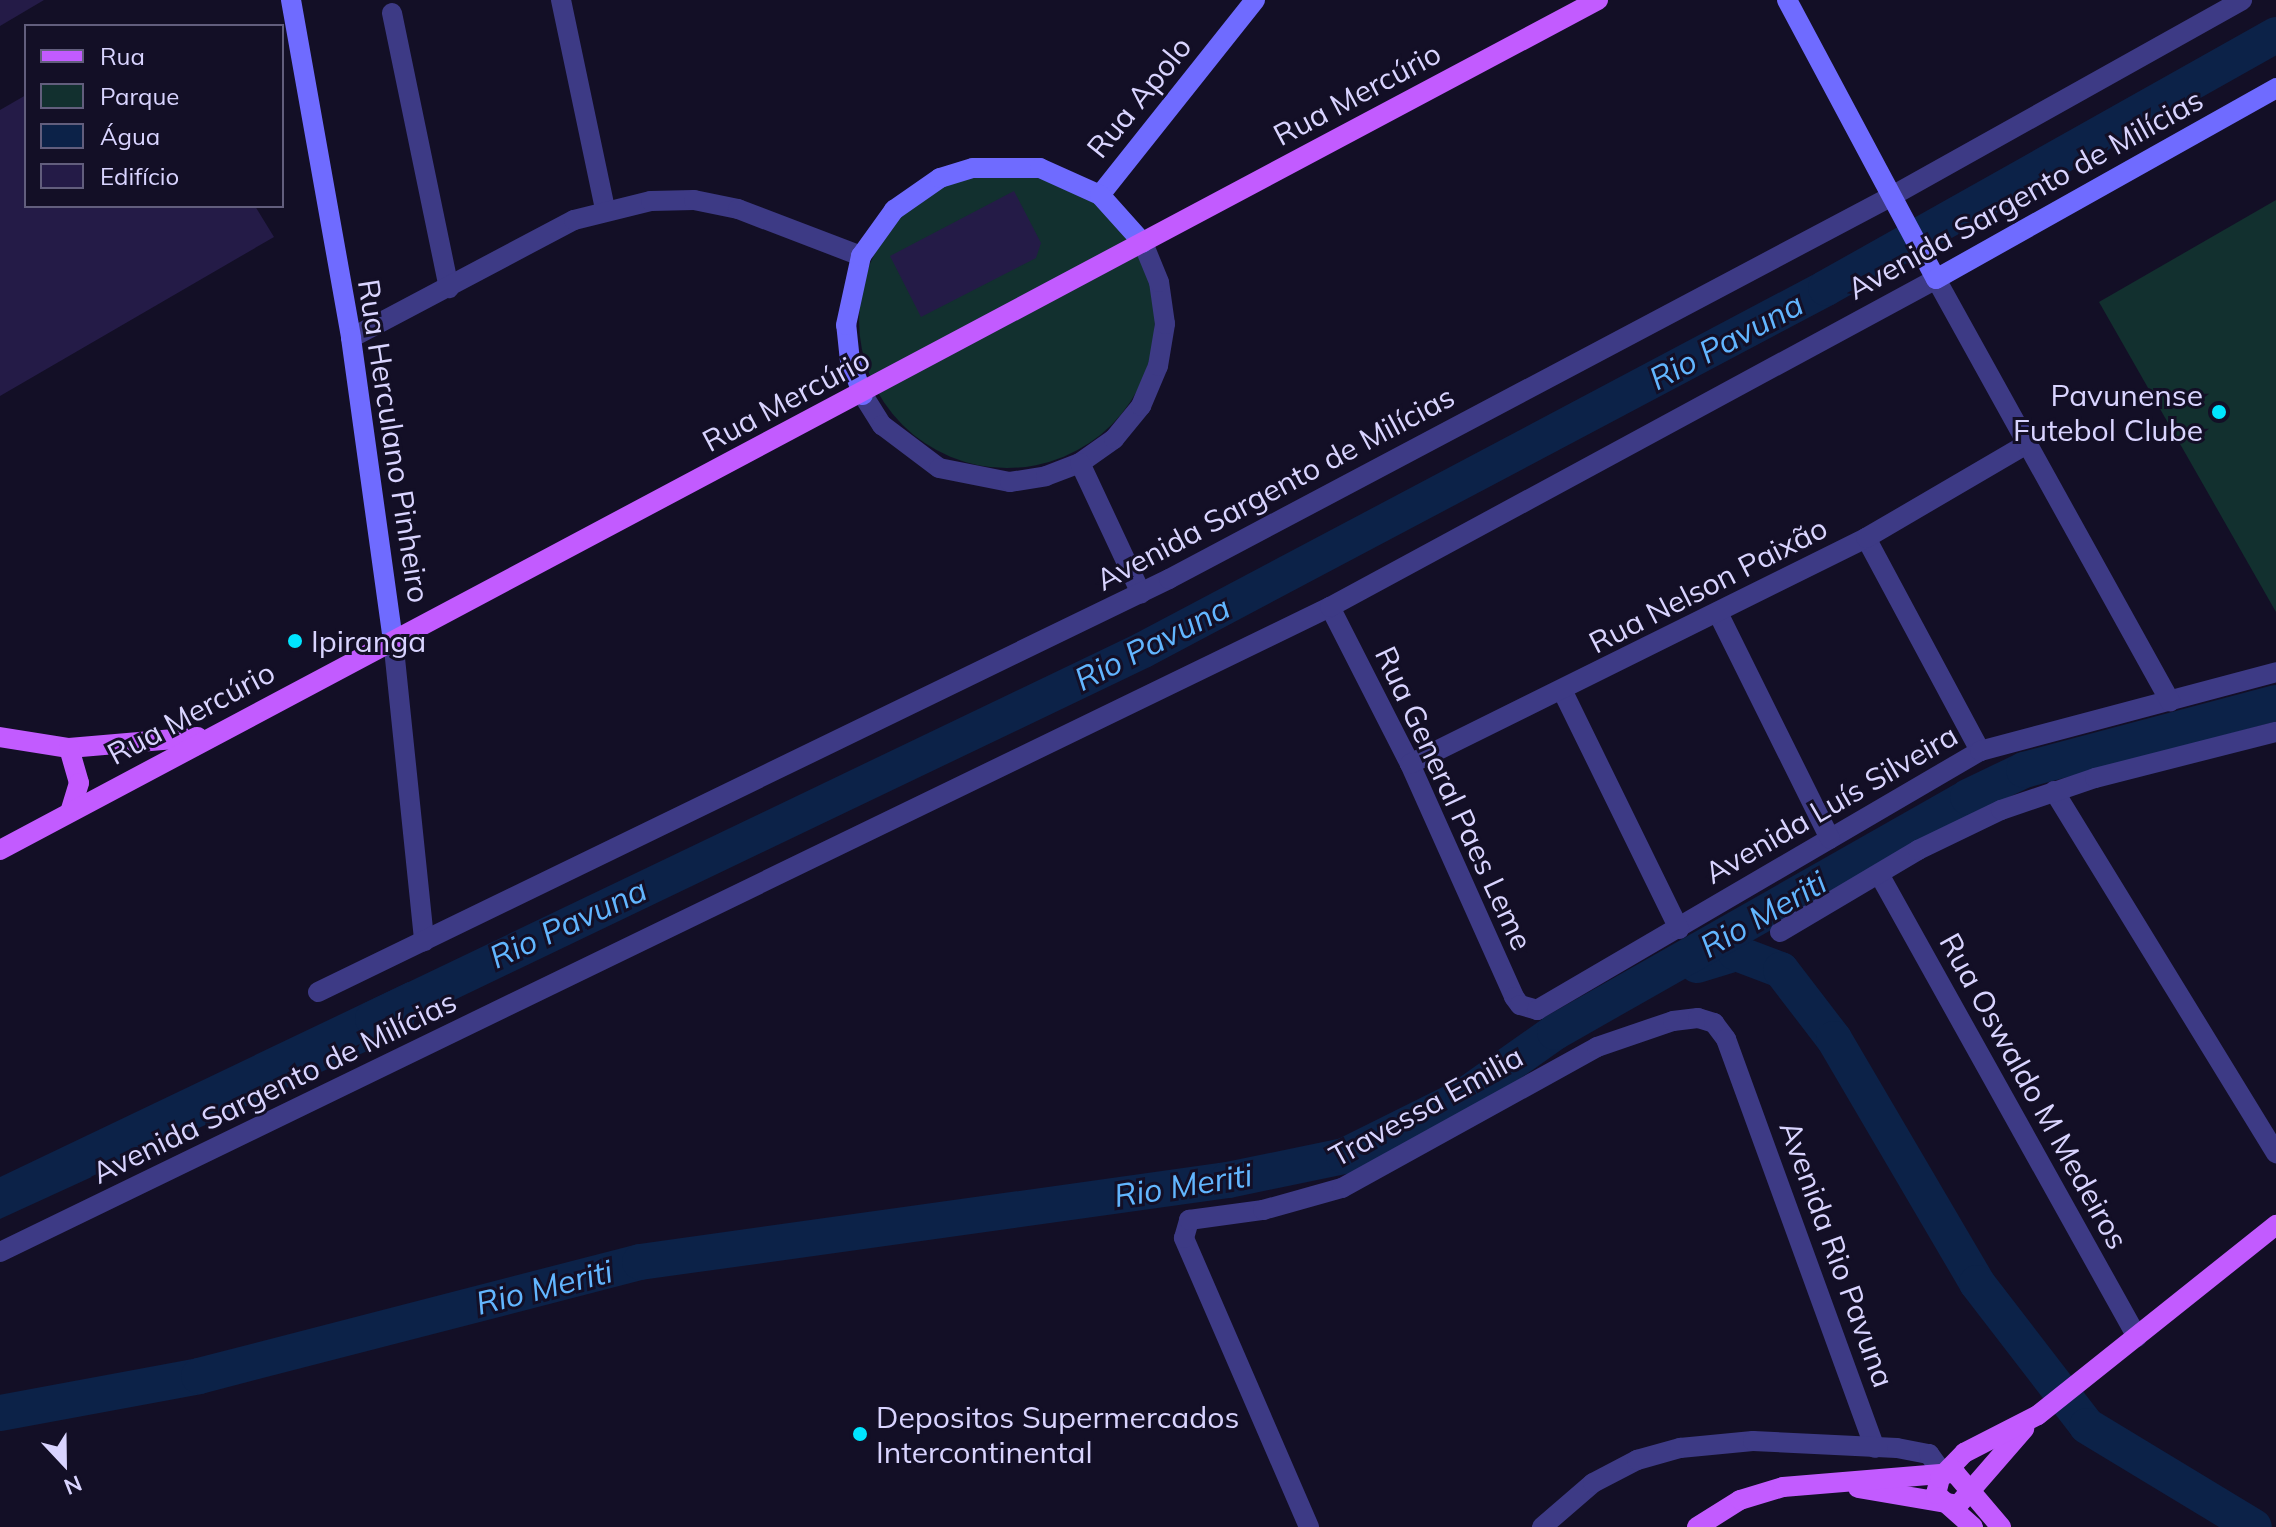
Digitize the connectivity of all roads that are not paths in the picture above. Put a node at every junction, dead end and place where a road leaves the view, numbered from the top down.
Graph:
1 (291, 0) edge
2 (1255, 0) edge
3 (1598, 0) edge
4 (1787, 0) edge
5 (2242, 0) edge
6 (568, 1) edge
7 (392, 13) dead end
8 (2276, 88) edge
9 (1100, 195) junction
10 (1895, 200) junction
11 (605, 209) junction
12 (1143, 243) junction
13 (861, 256) junction
14 (1932, 272) junction
15 (449, 288) junction
16 (351, 338) junction
17 (863, 395) junction
18 (2025, 445) junction
19 (1080, 463) junction
20 (1866, 538) junction
21 (1141, 593) junction
22 (1330, 607) junction
23 (1718, 613) junction
24 (393, 639) junction
25 (2276, 672) edge
26 (1563, 692) junction
27 (2170, 702) junction
28 (2276, 732) edge
29 (218, 734) junction
30 (0, 737) edge
31 (69, 748) junction
32 (1980, 751) junction
33 (1410, 764) junction
34 (2054, 791) junction
35 (70, 812) junction
36 (1830, 839) junction
37 (0, 850) edge
38 (1879, 874) junction
39 (1679, 929) junction
40 (1780, 932) dead end
41 (424, 941) junction
42 (318, 992) dead end
43 (1529, 1009) joint
44 (1743, 1080) joint
45 (2276, 1153) edge
46 (2276, 1225) edge
47 (0, 1252) edge
48 (2137, 1337) junction
49 (2044, 1410) junction
50 (1875, 1448) junction
51 (1944, 1475) junction
52 (1841, 1484) junction
53 (1969, 1488) junction
54 (1947, 1505) junction
55 (1309, 1527) edge
56 (1542, 1527) edge
57 (1697, 1527) edge
58 (1973, 1527) edge
59 (2001, 1527) edge

1 - 16 street, Rua Herculano Pinheiro
2 - 9 street, Rua Apolo
3 - 12 main road, Rua Mercúrio
4 - 10 street
5 - 10 street, Avenida Sargento de Milícias
6 - 11 street
7 - 15 street
8 - 14 street, Avenida Sargento de Milícias
9 - 12 street
9 - 13 street
10 - 14 street
10 - 21 street, Avenida Sargento de Milícias
11 - 13 street
11 - 15 street
12 - 17 main road, Rua Mercúrio
12 - 19 street
13 - 17 street
14 - 18 street
14 - 22 street, Avenida Sargento de Milícias
15 - 16 street
16 - 24 street, Rua Herculano Pinheiro
17 - 19 street
17 - 24 main road, Rua Mercúrio
18 - 20 street, Rua Nelson Paixão
18 - 27 street
19 - 21 street
20 - 23 street, Rua Nelson Paixão
20 - 32 street
21 - 41 street, Avenida Sargento de Milícias
22 - 33 street, Rua General Paes Leme
22 - 47 street, Avenida Sargento de Milícias
23 - 26 street, Rua Nelson Paixão
23 - 36 street
24 - 29 main road, Rua Mercúrio
24 - 41 street, Rua Herculano Pinheiro
25 - 27 street, Avenida Luís Silveira
26 - 33 street, Rua Nelson Paixão
26 - 39 street
27 - 32 street, Avenida Luís Silveira
28 - 34 street
29 - 31 main road
29 - 35 main road, Rua Mercúrio
30 - 31 main road
31 - 35 main road
32 - 36 street, Avenida Luís Silveira
33 - 43 street, Rua General Paes Leme
34 - 38 street
34 - 45 street
35 - 37 main road, Rua Mercúrio
36 - 39 street, Avenida Luís Silveira
38 - 40 street
38 - 48 street, Rua Oswaldo M Medeiros
39 - 43 street, Avenida Luís Silveira
41 - 42 street, Avenida Sargento de Milícias
44 - 50 street, Avenida Rio Pavuna
44 - 55 street, Travessa Emilia
46 - 48 main road
48 - 49 main road
49 - 51 main road
49 - 53 main road
50 - 51 street
50 - 56 street
51 - 52 main road
51 - 53 main road
51 - 54 main road
52 - 54 main road
52 - 57 main road
53 - 54 main road
53 - 59 main road
54 - 58 main road

